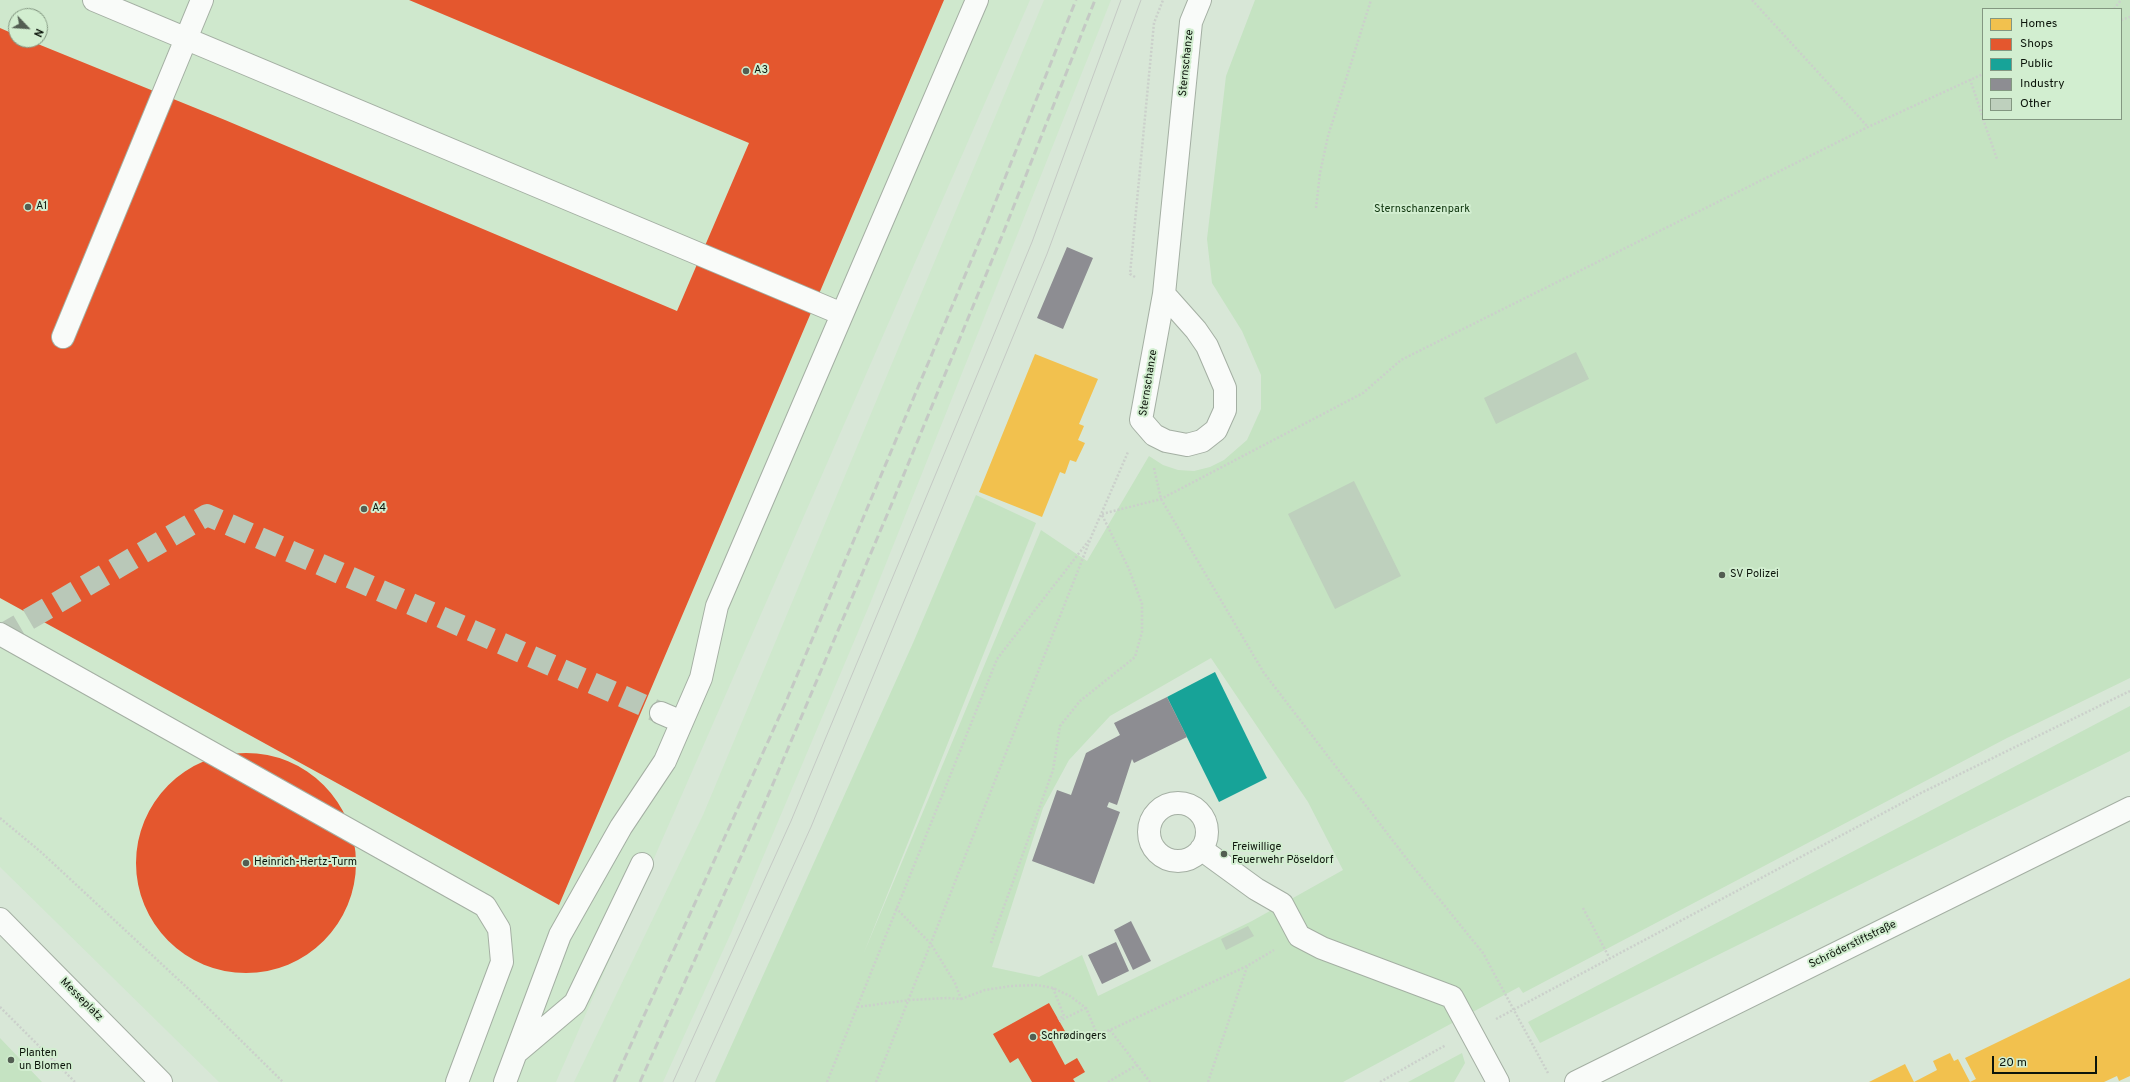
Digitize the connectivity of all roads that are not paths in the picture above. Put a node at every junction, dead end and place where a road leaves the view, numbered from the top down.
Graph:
1 (94, 0) edge
2 (202, 0) edge
3 (977, 0) edge
4 (1200, 0) edge
5 (186, 38) junction
6 (1164, 294) junction
7 (842, 314) junction
8 (63, 337) dead end
9 (0, 634) edge
10 (661, 713) tunnel mouth
11 (682, 722) junction
12 (2130, 808) edge
13 (1201, 849) dead end
14 (642, 864) dead end
15 (0, 918) edge
16 (516, 1053) junction
17 (162, 1082) edge
18 (457, 1082) edge
19 (505, 1082) edge
20 (1498, 1082) edge
21 (1576, 1082) edge

1 - 5 main road
2 - 5 main road
3 - 7 main road
4 - 6 main road, Sternschanze
5 - 7 main road
5 - 8 main road
6 - 6 main road, Sternschanze
7 - 11 main road
9 - 18 main road
10 - 11 main road
11 - 16 main road
12 - 21 main road, Schröderstiftstraße
13 - 20 main road
14 - 16 main road
15 - 17 main road, Messeplatz
16 - 19 main road

